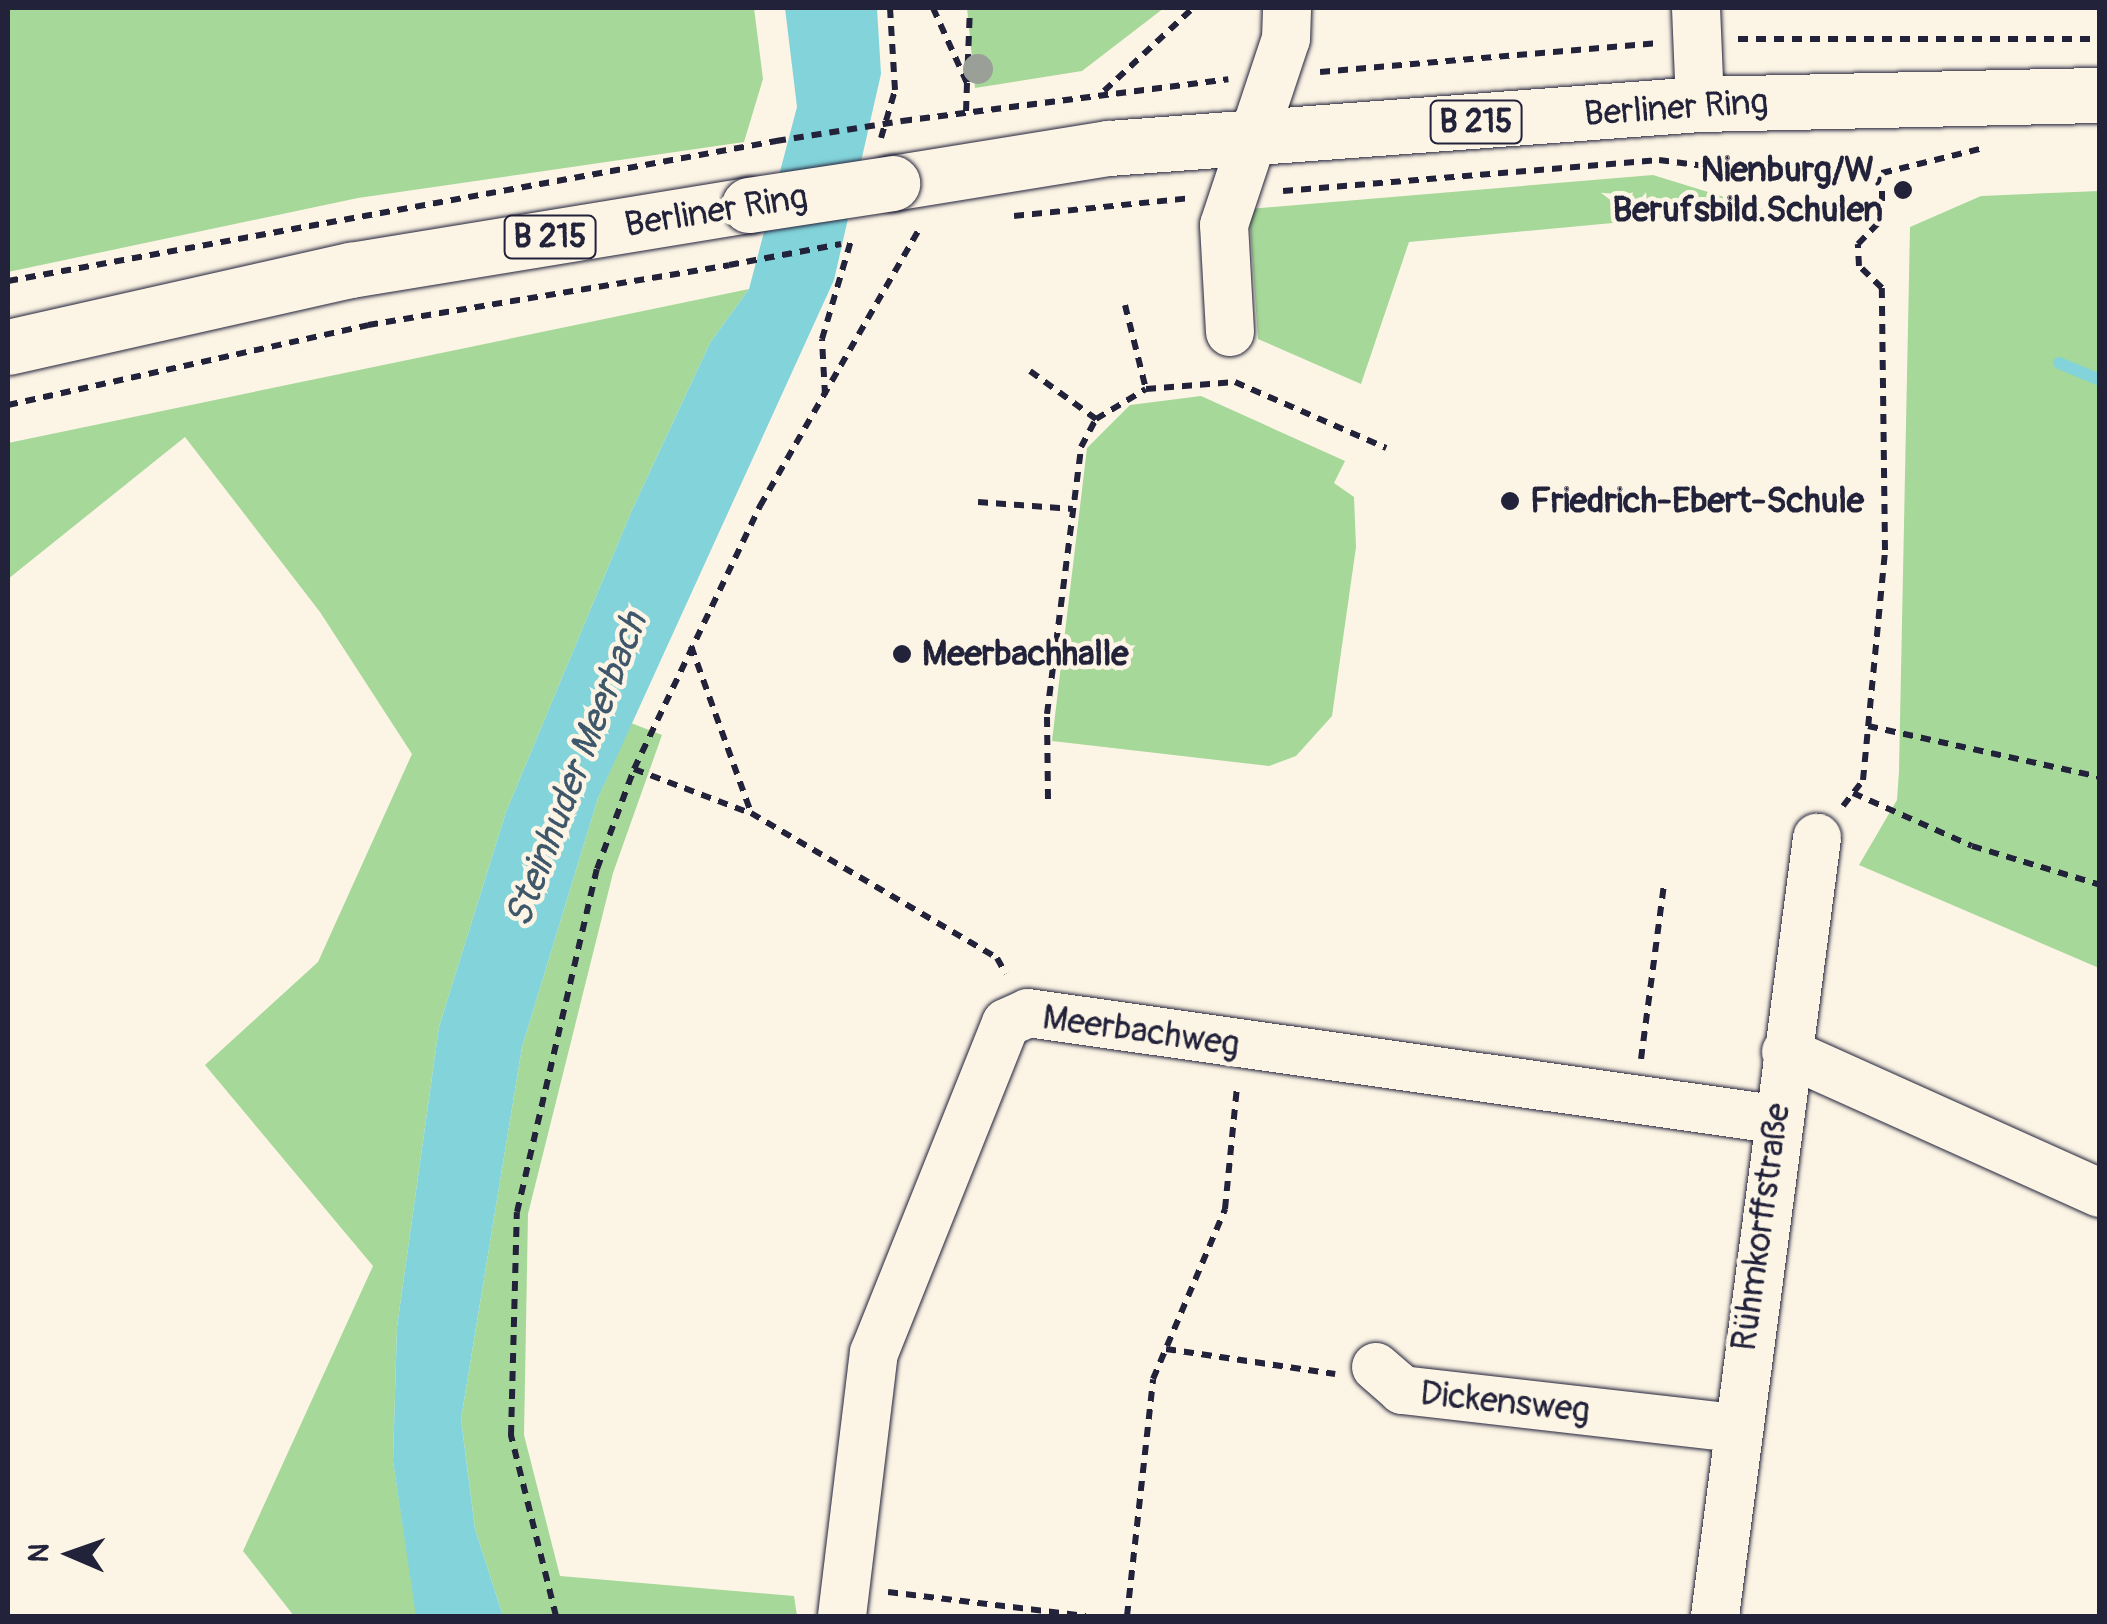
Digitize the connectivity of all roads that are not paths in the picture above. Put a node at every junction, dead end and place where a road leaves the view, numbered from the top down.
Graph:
1 (1287, 8) edge
2 (1696, 8) edge
3 (2100, 94) edge
4 (1700, 104) junction
5 (1252, 139) junction
6 (1230, 332) dead end
7 (8, 347) edge
8 (1817, 838) road end
9 (1786, 1052) junction
10 (1774, 1120) junction
11 (2100, 1193) edge
12 (1376, 1367) road end
13 (1734, 1428) junction
14 (844, 1602) edge
15 (1715, 1616) edge

1 - 5 street
2 - 4 street
3 - 4 main road, Berliner Ring / B 215
4 - 5 main road, Berliner Ring / B 215
5 - 6 street
5 - 7 main road, Berliner Ring / B 215, bridge
8 - 9 street, Rühmkorffstraße
9 - 10 street, Rühmkorffstraße
9 - 11 street
10 - 13 street, Rühmkorffstraße
10 - 14 street, Meerbachweg
12 - 13 street, Dickensweg
13 - 15 street, Rühmkorffstraße

